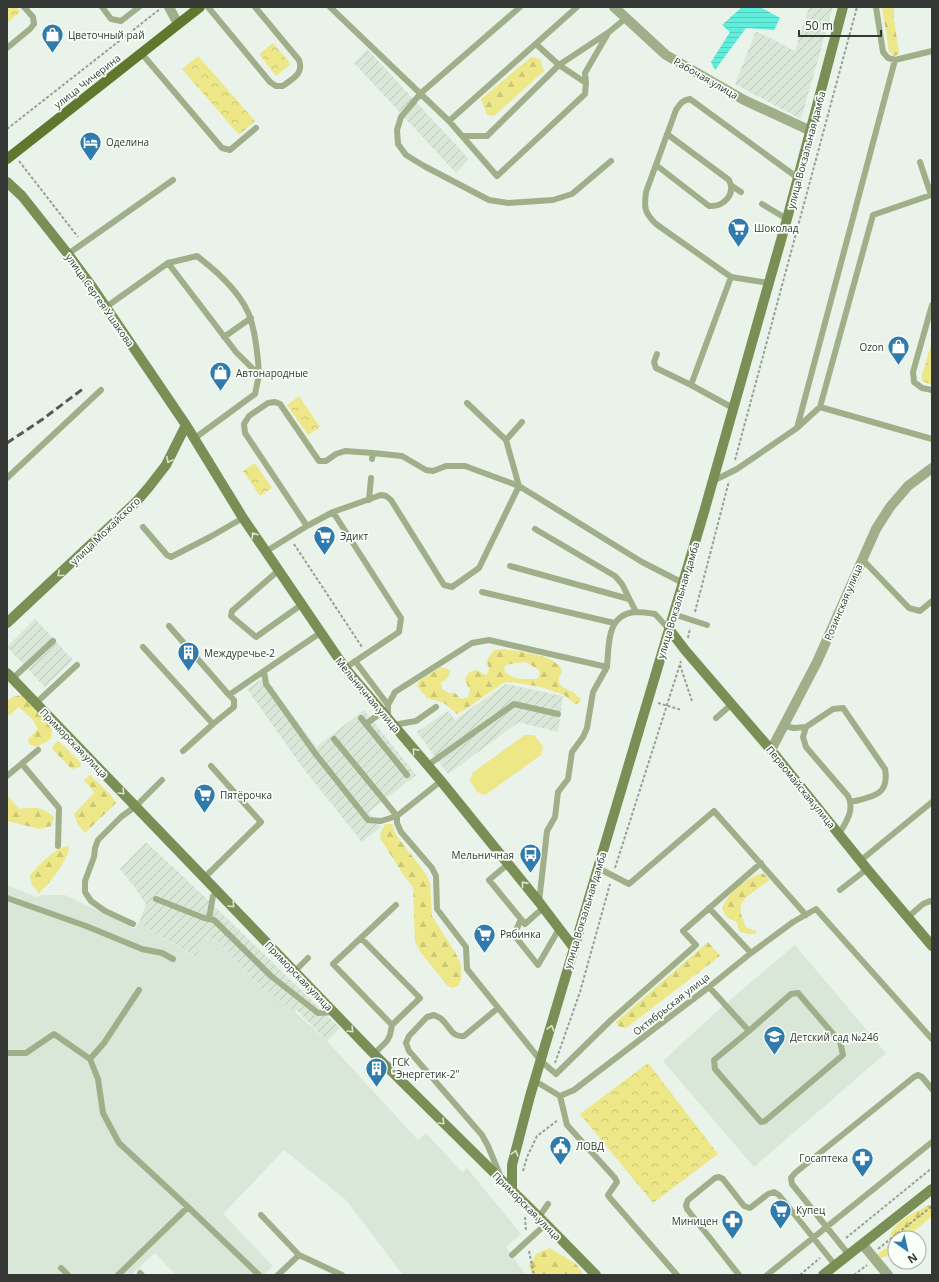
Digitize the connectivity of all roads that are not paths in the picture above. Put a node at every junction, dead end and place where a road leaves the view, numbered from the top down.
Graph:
1 (24, 7) edge
2 (102, 7) edge
3 (139, 7) edge
4 (169, 7) edge
5 (200, 7) edge
6 (208, 7) edge
7 (255, 7) edge
8 (330, 7) edge
9 (520, 7) edge
10 (577, 7) edge
11 (614, 7) edge
12 (843, 7) edge
13 (876, 7) edge
14 (626, 18) junction
15 (178, 24) junction
16 (609, 32) junction
17 (536, 44) junction
18 (7, 48) edge
19 (932, 51) edge
20 (142, 54) junction
21 (895, 60) junction
22 (559, 65) junction
23 (586, 83) junction
24 (421, 94) junction
25 (449, 121) junction
26 (256, 128) dead end
27 (811, 131) junction
28 (667, 134) junction
29 (462, 136) junction
30 (10, 156) edge
31 (611, 161) dead end
32 (920, 162) dead end
33 (656, 165) junction
34 (798, 178) junction
35 (173, 180) dead end
36 (7, 182) edge
37 (732, 186) junction
38 (741, 192) dead end
39 (762, 204) dead end
40 (787, 219) junction
41 (68, 254) junction
42 (168, 263) junction
43 (731, 276) junction
44 (769, 282) junction
45 (932, 305) edge
46 (106, 306) junction
47 (250, 318) junction
48 (224, 337) junction
49 (657, 354) dead end
50 (259, 375) junction
51 (691, 385) junction
52 (101, 390) dead end
53 (932, 390) edge
54 (467, 403) dead end
55 (820, 407) junction
56 (734, 408) junction
57 (522, 422) dead end
58 (186, 425) junction
59 (796, 428) junction
60 (195, 438) junction
61 (932, 439) edge
62 (506, 440) junction
63 (932, 468) edge
64 (7, 478) edge
65 (371, 478) dead end
66 (713, 481) junction
67 (519, 486) junction
68 (369, 500) junction
69 (333, 512) junction
70 (243, 518) junction
71 (307, 526) junction
72 (143, 527) dead end
73 (535, 529) dead end
74 (265, 552) junction
75 (862, 559) junction
76 (510, 566) dead end
77 (279, 570) junction
78 (683, 583) junction
79 (482, 592) dead end
80 (630, 599) junction
81 (932, 600) edge
82 (301, 605) junction
83 (636, 612) junction
84 (673, 614) junction
85 (7, 623) edge
86 (614, 623) junction
87 (707, 625) dead end
88 (169, 626) dead end
89 (669, 629) junction
90 (320, 633) junction
91 (52, 641) dead end
92 (142, 647) dead end
93 (355, 661) junction
94 (77, 665) dead end
95 (607, 667) junction
96 (345, 668) junction
97 (264, 671) junction
98 (9, 679) edge
99 (229, 695) junction
100 (36, 703) junction
101 (732, 704) junction
102 (436, 707) dead end
103 (558, 714) dead end
104 (388, 715) junction
105 (361, 718) dead end
106 (716, 718) dead end
107 (213, 724) junction
108 (366, 724) junction
109 (784, 726) junction
110 (806, 728) junction
111 (334, 739) dead end
112 (38, 750) dead end
113 (771, 750) junction
114 (183, 751) dead end
115 (22, 764) junction
116 (428, 765) junction
117 (211, 766) dead end
118 (407, 775) dead end
119 (7, 776) edge
120 (162, 780) dead end
121 (441, 782) junction
122 (851, 802) junction
123 (932, 802) edge
124 (136, 806) junction
125 (397, 816) junction
126 (839, 834) junction
127 (58, 846) dead end
128 (761, 863) junction
129 (508, 864) junction
130 (863, 865) junction
131 (598, 868) junction
132 (204, 877) junction
133 (840, 890) dead end
134 (218, 891) junction
135 (7, 898) edge
136 (156, 899) dead end
137 (932, 902) edge
138 (396, 905) dead end
139 (541, 905) junction
140 (710, 908) junction
141 (806, 915) junction
142 (908, 917) junction
143 (209, 919) junction
144 (521, 919) junction
145 (133, 924) dead end
146 (559, 929) junction
147 (361, 938) junction
148 (932, 946) edge
149 (574, 948) junction
150 (751, 953) junction
151 (173, 958) dead end
152 (308, 958) dead end
153 (294, 971) junction
154 (709, 987) junction
155 (139, 990) dead end
156 (498, 1008) junction
157 (334, 1012) junction
158 (392, 1026) junction
159 (749, 1030) junction
160 (932, 1040) edge
161 (7, 1053) edge
162 (374, 1054) junction
163 (90, 1059) junction
164 (541, 1061) junction
165 (535, 1081) junction
166 (931, 1087) edge
167 (560, 1096) junction
168 (932, 1142) edge
169 (503, 1182) junction
170 (932, 1189) edge
171 (512, 1191) junction
172 (548, 1204) dead end
173 (188, 1207) junction
174 (261, 1215) dead end
175 (543, 1221) junction
176 (826, 1227) junction
177 (813, 1238) junction
178 (862, 1245) junction
179 (512, 1254) dead end
180 (299, 1255) junction
181 (849, 1255) junction
182 (835, 1266) junction
183 (60, 1268) dead end
184 (68, 1275) edge
185 (118, 1275) edge
186 (259, 1275) edge
187 (278, 1275) edge
188 (342, 1275) edge
189 (596, 1275) edge
190 (677, 1275) edge
191 (739, 1275) edge
192 (767, 1275) edge
193 (823, 1275) edge
194 (888, 1275) edge

1 - 18 lane
2 - 3 lane
4 - 15 street
5 - 15 main road, улица Чичерина
6 - 7 lane
8 - 24 lane
9 - 24 lane
10 - 17 lane
11 - 14 street, Рабочая улица
12 - 27 main road, улица Вокзальная дамба
13 - 21 lane
14 - 16 lane
14 - 27 street, Рабочая улица
15 - 20 main road, улица Чичерина
16 - 22 lane
16 - 23 lane
17 - 22 lane
17 - 25 lane
19 - 21 lane
20 - 26 lane
20 - 30 main road, улица Чичерина
21 - 59 lane
22 - 23 lane
22 - 29 lane
23 - 29 lane
24 - 25 lane
24 - 31 lane
25 - 29 lane
27 - 34 main road, улица Вокзальная дамба
28 - 33 lane
28 - 34 lane
28 - 37 lane
32 - 55 lane
33 - 37 lane
33 - 43 lane
34 - 40 main road, улица Вокзальная дамба
35 - 41 lane
36 - 41 main road, улица Сергея Ушакова
37 - 38 lane
39 - 40 lane
40 - 44 main road, улица Вокзальная дамба
41 - 46 main road, улица Сергея Ушакова
42 - 46 lane
42 - 47 lane
42 - 48 lane
43 - 44 lane
43 - 51 lane
44 - 56 main road, улица Вокзальная дамба
45 - 53 lane
46 - 58 main road, улица Сергея Ушакова
47 - 48 lane
47 - 50 lane
48 - 50 lane
49 - 51 lane
50 - 60 lane
51 - 56 lane
52 - 64 lane
54 - 62 lane
55 - 59 lane
55 - 61 lane
56 - 66 main road, улица Вокзальная дамба
57 - 62 lane
58 - 60 main road, Мельничная улица
58 -> 85 main road, улица Можайского
59 - 66 lane
60 - 70 main road, Мельничная улица
62 - 67 lane
63 - 75 street, Розинская улица
65 - 68 lane
66 - 78 main road, улица Вокзальная дамба
67 - 68 lane
67 - 71 lane
67 - 78 lane
68 - 69 lane
69 - 71 lane
69 - 93 lane
70 - 72 lane
74 -> 70 main road, Мельничная улица
71 - 74 lane
73 - 80 lane
74 - 77 main road, Мельничная улица
75 - 81 lane
75 - 109 street, Розинская улица
76 - 80 lane
77 - 82 main road, Мельничная улица
77 - 82 lane
78 - 84 main road, улица Вокзальная дамба
79 - 86 lane
80 - 83 lane
82 - 90 main road, Мельничная улица
83 - 86 lane
83 - 89 lane
84 - 87 lane
84 - 89 main road, улица Вокзальная дамба
86 - 95 lane
88 - 99 lane
89 - 101 main road, Первомайская улица
89 - 131 main road, улица Вокзальная дамба
90 - 96 main road, Мельничная улица
90 - 97 lane
91 - 98 lane
92 - 107 lane
93 - 96 lane
93 - 104 lane
94 - 100 lane
95 - 104 lane
95 - 139 lane
96 - 104 main road, Мельничная улица
97 - 99 lane
97 - 125 lane
98 - 100 main road, Приморская улица
99 - 107 lane
100 -> 124 main road, Приморская улица
101 - 106 lane
101 - 113 main road, Первомайская улица
102 - 104 lane
103 - 116 lane
104 - 108 lane
116 -> 104 main road, Мельничная улица
105 - 108 lane
107 - 114 lane
108 - 118 lane
109 - 110 lane
109 - 113 street, Розинская улица
110 - 122 lane
110 - 122 lane
111 - 125 lane
112 - 115 lane
113 - 126 main road, Первомайская улица
115 - 119 lane
115 - 127 lane
116 - 121 main road, Мельничная улица
117 - 132 lane
120 - 124 lane
121 - 125 lane
121 - 129 main road, Мельничная улица
122 - 126 lane
123 - 130 lane
124 - 132 main road, Приморская улица
124 - 145 lane
125 - 156 lane
126 - 130 main road, Первомайская улица
128 - 131 lane
128 - 140 lane
128 - 141 lane
139 -> 129 main road, Мельничная улица
129 - 144 lane
130 - 133 lane
130 - 142 main road, Первомайская улица
131 - 149 main road, улица Вокзальная дамба
132 - 134 main road, Приморская улица
134 - 143 lane
134 -> 153 main road, Приморская улица
135 - 151 lane
136 - 143 lane
137 - 142 lane
138 - 147 lane
139 - 144 lane
139 - 146 main road, Мельничная улица
140 - 150 lane
140 - 164 lane
141 - 150 lane, Октябрьская улица
141 - 160 lane, Октябрьская улица
142 - 148 main road, Первомайская улица
143 - 157 lane
144 - 146 lane
146 - 149 main road, Мельничная улица
147 - 158 lane
147 - 158 lane
164 -> 149 main road, улица Вокзальная дамба
150 - 154 lane, Октябрьская улица
152 - 153 lane
153 - 157 main road, Приморская улица
154 - 159 lane
154 - 167 lane, Октябрьская улица
155 - 163 lane
156 - 164 lane
156 - 169 lane
157 -> 162 main road, Приморская улица
158 - 162 lane
159 - 159 lane
161 - 163 lane
162 -> 169 main road, Приморская улица
163 - 173 lane
164 - 165 main road, улица Вокзальная дамба
165 - 167 lane
171 -> 165 main road, улица Вокзальная дамба
166 - 176 lane
167 - 190 lane
168 - 176 lane
169 - 171 main road, Приморская улица
170 - 178 main road
171 - 175 main road, Приморская улица
172 - 175 lane
173 - 185 lane
173 - 186 lane
174 - 180 lane
175 - 179 lane
175 - 189 main road, Приморская улица
176 - 177 lane
176 - 181 lane
177 - 182 lane
177 - 191 lane
177 - 192 lane
178 - 181 main road
178 - 194 street
180 - 187 lane
180 - 188 lane
181 - 182 main road
182 - 193 main road
183 - 184 lane

